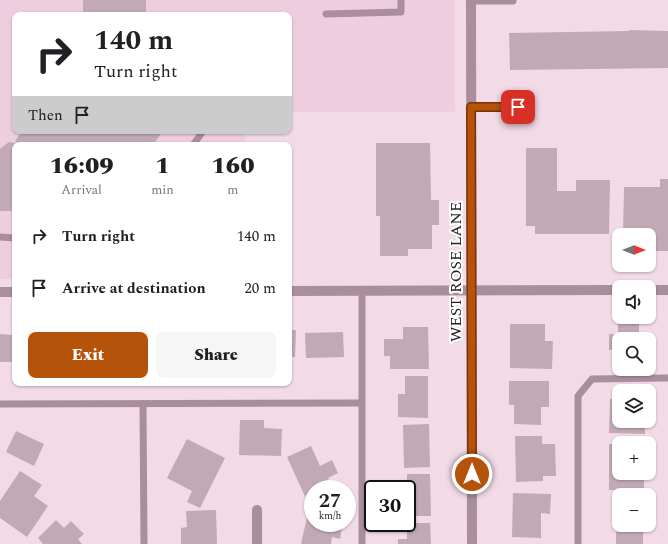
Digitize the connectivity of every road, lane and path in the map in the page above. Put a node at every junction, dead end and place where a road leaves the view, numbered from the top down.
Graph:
1 (401, 0) edge
2 (471, 0) edge
3 (513, 1) edge
4 (326, 14) dead end
5 (471, 107) junction
6 (518, 107) dead end
7 (0, 237) edge
8 (12, 238) edge
9 (472, 290) junction
10 (612, 290) edge
11 (656, 290) edge
12 (668, 290) edge
13 (292, 291) edge
14 (362, 291) junction
15 (0, 292) edge
16 (12, 292) edge
17 (668, 378) edge
18 (361, 403) junction
19 (0, 404) edge
20 (143, 404) junction
21 (257, 510) dead end
22 (144, 544) edge
23 (257, 544) edge
24 (362, 544) edge
25 (472, 544) edge
26 (578, 544) edge

1 - 4 lane
2 - 3 lane
2 - 5 street, WEST ROSE LANE
5 - 6 lane
5 - 9 street, WEST ROSE LANE
7 - 8 lane
9 - 10 street
9 - 14 street
9 - 25 street, WEST ROSE LANE
11 - 12 street
13 - 14 street
14 - 18 lane
15 - 16 street
17 - 26 lane
18 - 20 lane
18 - 24 lane
19 - 20 lane
20 - 22 lane
21 - 23 street

